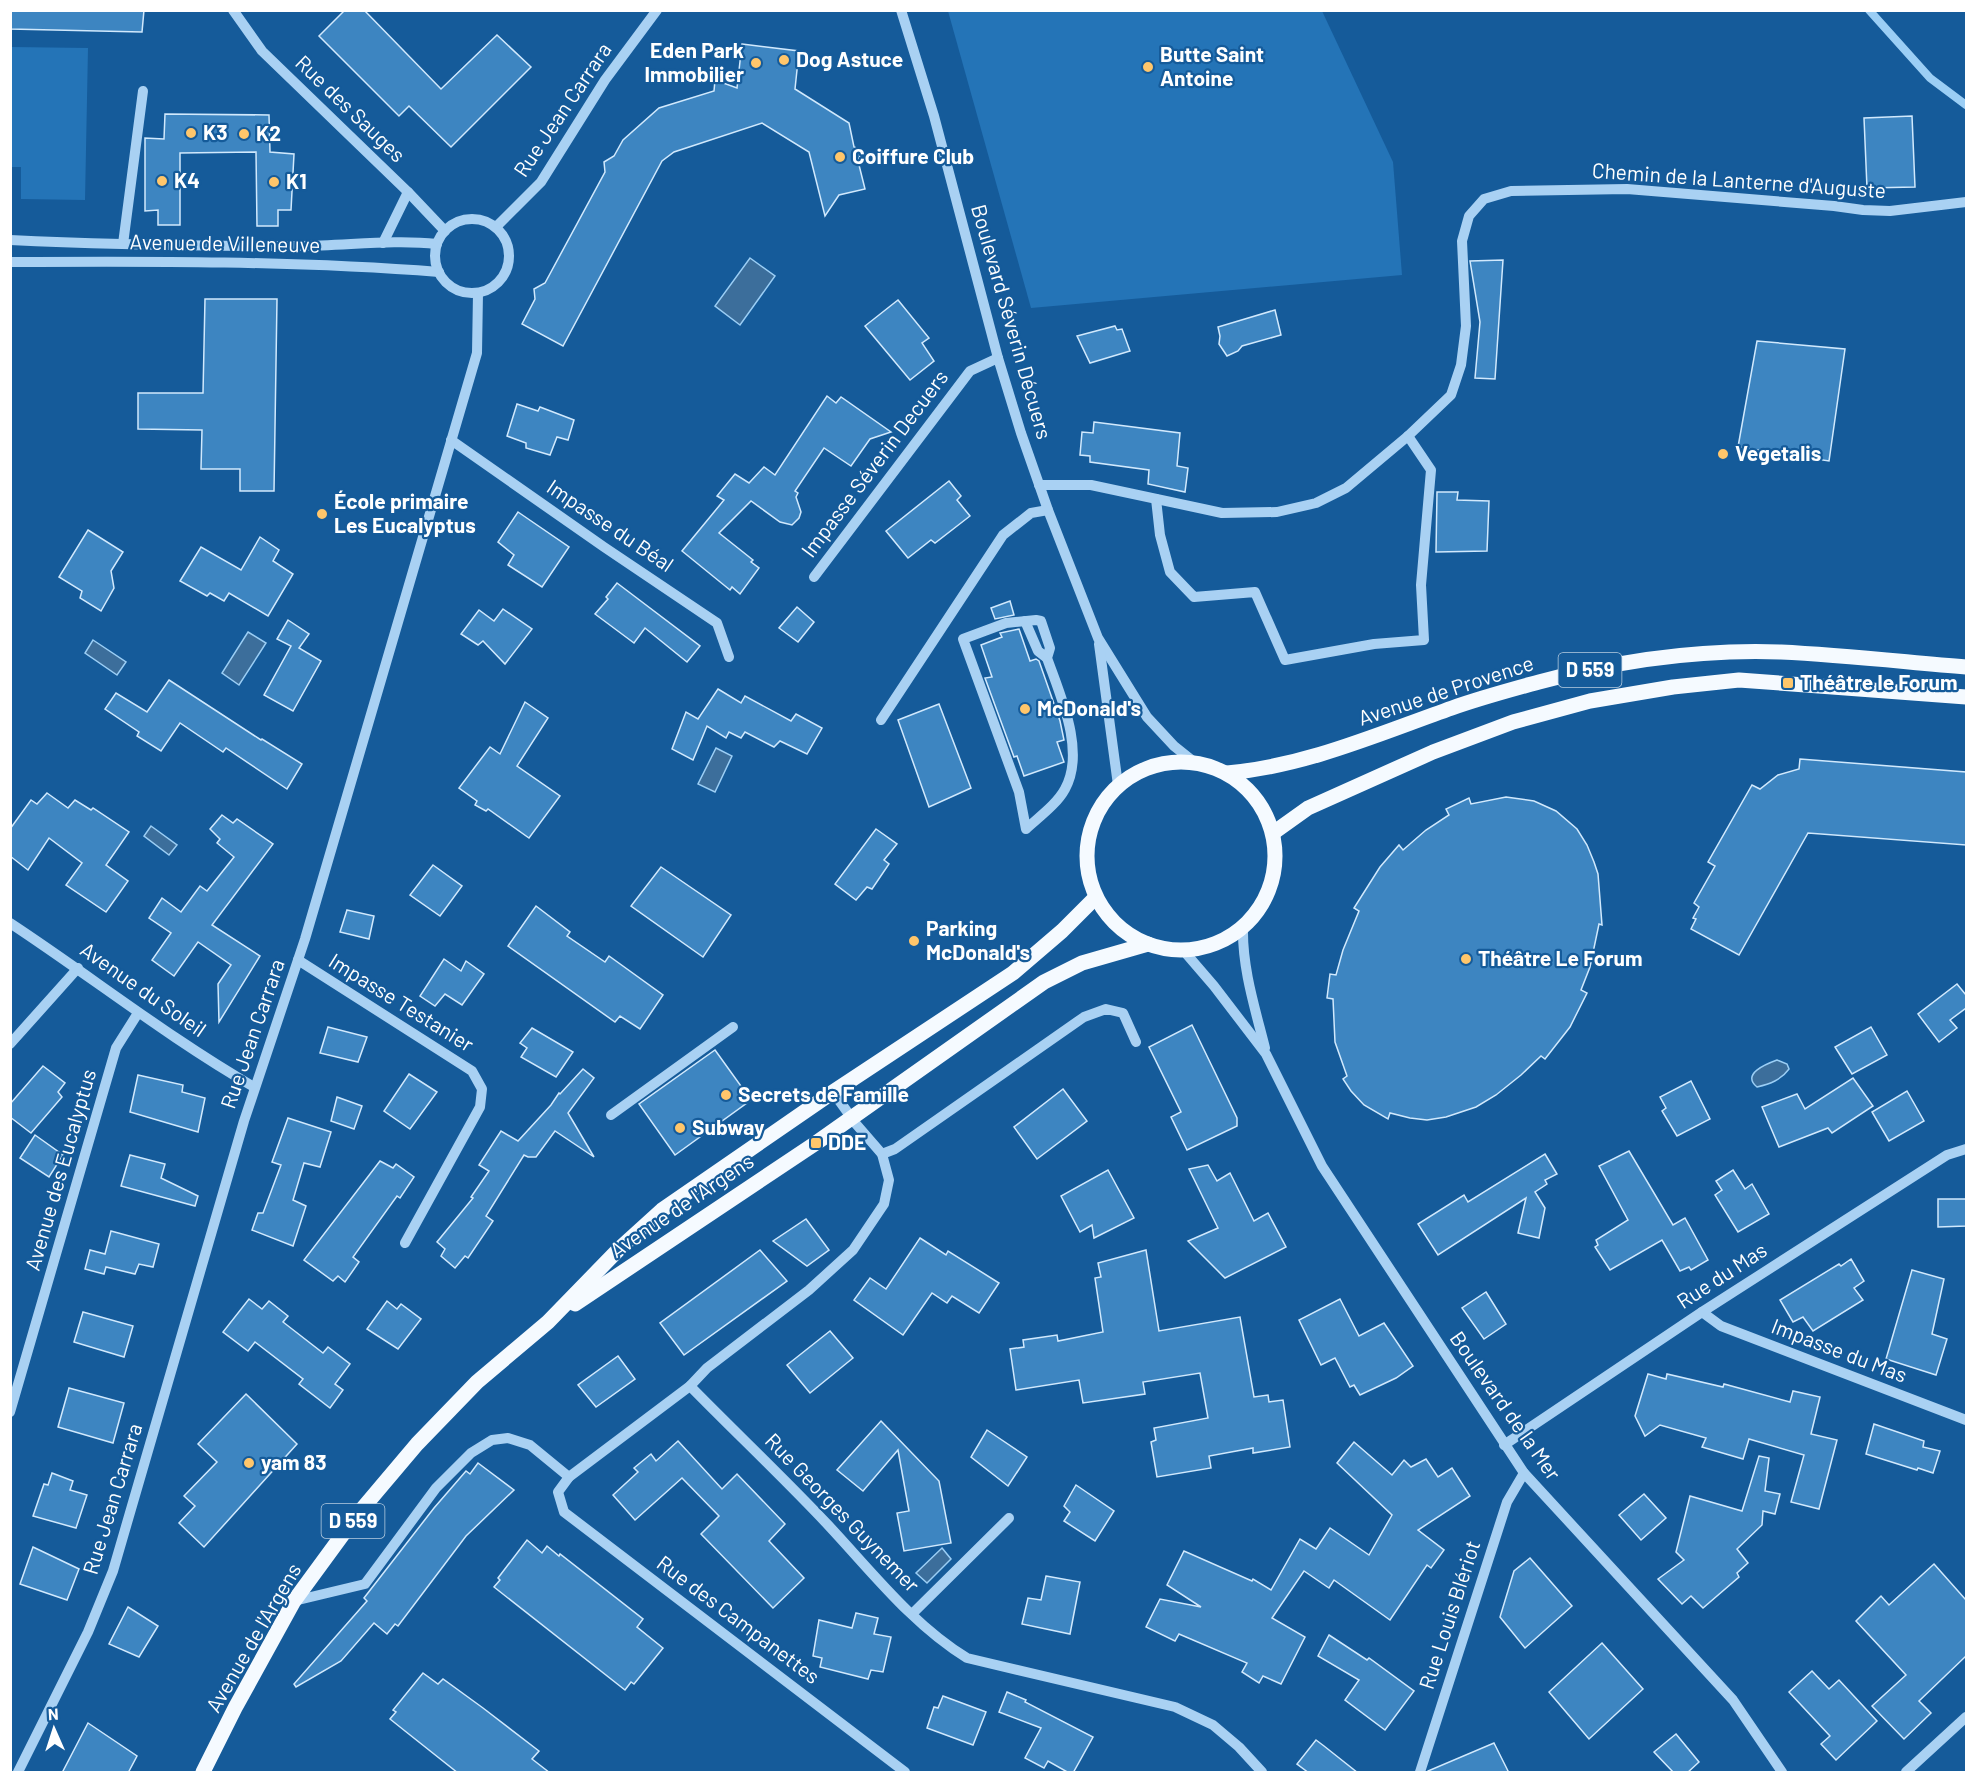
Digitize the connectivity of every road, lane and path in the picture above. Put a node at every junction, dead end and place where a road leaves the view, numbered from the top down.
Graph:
1 (233, 10) edge
2 (657, 10) edge
3 (901, 10) edge
4 (143, 91) dead end
5 (408, 192) junction
6 (1966, 202) edge
7 (496, 227) junction
8 (445, 231) junction
9 (10, 240) edge
10 (383, 243) junction
11 (123, 244) junction
12 (437, 244) junction
13 (10, 262) edge
14 (439, 272) junction
15 (478, 293) junction
16 (998, 358) junction
17 (1408, 435) junction
18 (451, 440) junction
19 (1039, 485) junction
20 (1156, 499) junction
21 (1048, 510) junction
22 (814, 577) dead end
23 (1098, 638) junction
24 (729, 657) dead end
25 (1047, 658) joint
26 (1966, 667) edge
27 (1966, 697) edge
28 (881, 720) dead end
29 (1194, 762) junction
30 (1227, 773) junction
31 (1118, 785) junction
32 (1273, 833) junction
33 (1096, 897) junction
34 (10, 923) edge
35 (1243, 927) junction
36 (1148, 944) junction
37 (1183, 950) junction
38 (298, 960) junction
39 (78, 968) junction
40 (138, 1012) junction
41 (733, 1027) dead end
42 (1136, 1041) dead end
43 (10, 1044) edge
44 (1266, 1054) junction
45 (255, 1087) junction
46 (833, 1092) junction
47 (611, 1115) dead end
48 (851, 1117) junction
49 (1966, 1149) edge
50 (882, 1154) junction
51 (405, 1243) dead end
52 (1701, 1312) junction
53 (548, 1322) junction
54 (690, 1386) junction
55 (10, 1412) edge
56 (1966, 1420) edge
57 (1504, 1444) junction
58 (1524, 1473) junction
59 (569, 1477) junction
60 (1009, 1518) dead end
61 (294, 1601) junction
62 (912, 1614) junction
63 (1966, 1717) edge
64 (18, 1773) edge
65 (203, 1773) edge
66 (905, 1773) edge
67 (1262, 1773) edge
68 (1420, 1773) edge
69 (1782, 1773) edge
70 (1906, 1773) edge

1 - 5 street, Rue des Sauges
2 - 7 street, Rue Jean Carrara
3 - 16 street, Boulevard Séverin Décuers
4 - 11 street
5 - 8 street, Rue des Sauges
5 - 10 street
6 - 17 street, Chemin de la Lanterne d'Auguste
7 - 8 street
7 - 15 street
8 - 12 street
9 - 11 street, Avenue de Villeneuve
10 - 11 street, Avenue de Villeneuve
10 - 12 street, Avenue de Villeneuve
12 - 14 street
13 - 14 street, Avenue de Villeneuve
14 - 15 street
15 - 18 street, Rue Jean Carrara
16 - 19 street, Boulevard Séverin Décuers
16 - 22 street, Impasse Séverin Decuers
17 - 20 street, Chemin de la Lanterne d'Auguste
17 - 20 street
18 - 24 street, Impasse du Béal
18 - 38 street, Rue Jean Carrara
19 - 20 street, Chemin de la Lanterne d'Auguste
19 - 21 street, Boulevard Séverin Décuers
21 - 23 street, Boulevard Séverin Décuers
21 - 28 street
23 - 29 street, Boulevard Séverin Décuers
23 - 31 street, Boulevard Séverin Décuers
25 - 25 street
26 - 30 main road, Avenue de Provence / D 559
27 - 32 main road, D 559
29 - 30 main road
29 - 31 main road
30 - 32 main road
31 - 33 main road
32 - 35 main road
33 - 36 main road
33 - 46 main road, Avenue de l'Argens / D 559
34 - 39 street, Avenue du Soleil
35 - 37 main road
35 - 44 street, Boulevard de la Mer
36 - 37 main road
36 - 48 main road, Avenue de l'Argens / D 559
37 - 44 street, Boulevard de la Mer
38 - 45 street, Rue Jean Carrara
38 - 51 street, Impasse Testanier
39 - 40 street, Avenue du Soleil
39 - 43 street
40 - 45 street, Avenue du Soleil
40 - 55 street, Avenue des Eucalyptus
41 - 47 street
42 - 50 street
44 - 57 street, Boulevard de la Mer
45 - 64 street, Rue Jean Carrara
46 - 48 street
46 - 53 main road, Avenue de l'Argens / D 559
48 - 50 street
48 - 53 main road, Avenue de l'Argens / D 559
49 - 52 street, Rue du Mas
50 - 54 street
52 - 56 street, Impasse du Mas
52 - 57 street, Rue du Mas
53 - 61 main road, Avenue de l'Argens / D 559
54 - 59 street
54 - 62 street, Rue Georges Guynemer
57 - 58 street, Boulevard de la Mer
58 - 68 street, Rue Louis Blériot
58 - 69 street, Boulevard de la Mer
59 - 61 street
59 - 66 street, Rue des Campanettes
60 - 62 street
61 - 65 main road, Avenue de l'Argens / D 559
62 - 67 street, Rue Georges Guynemer
63 - 70 street

